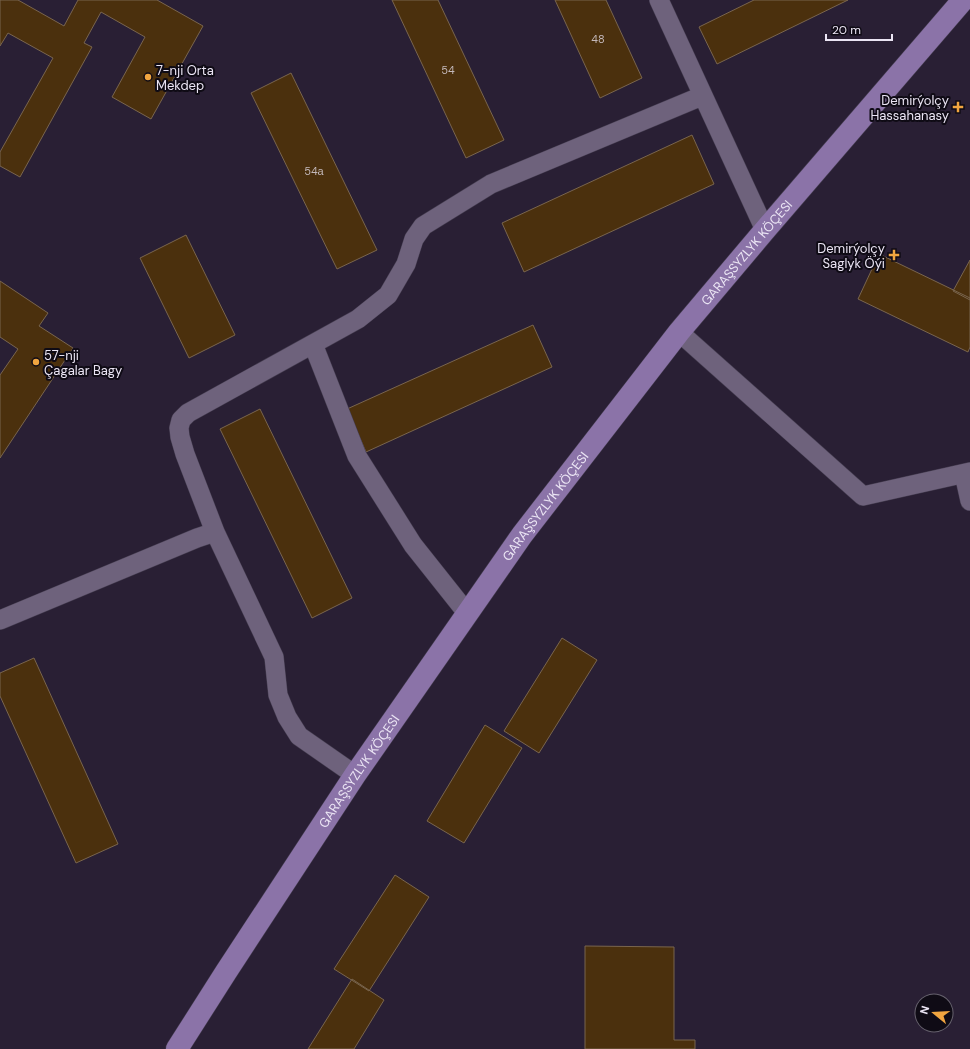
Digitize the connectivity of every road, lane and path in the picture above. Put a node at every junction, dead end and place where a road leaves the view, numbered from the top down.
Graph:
1 (963, 0) edge
2 (661, 1) edge
3 (702, 96) junction
4 (765, 230) junction
5 (679, 332) junction
6 (313, 344) junction
7 (967, 473) edge
8 (970, 501) edge
9 (215, 532) junction
10 (468, 613) junction
11 (0, 620) edge
12 (355, 775) junction
13 (177, 1049) edge

1 - 4 main road, GARAŞSYZLYK KÖÇESI
2 - 3 street
3 - 4 street
3 - 6 street
4 - 5 main road, GARAŞSYZLYK KÖÇESI
5 - 7 street
5 - 10 main road, GARAŞSYZLYK KÖÇESI
6 - 9 street
6 - 10 street
7 - 8 street
9 - 11 street
9 - 12 street
10 - 12 main road, GARAŞSYZLYK KÖÇESI
12 - 13 main road, GARAŞSYZLYK KÖÇESI

